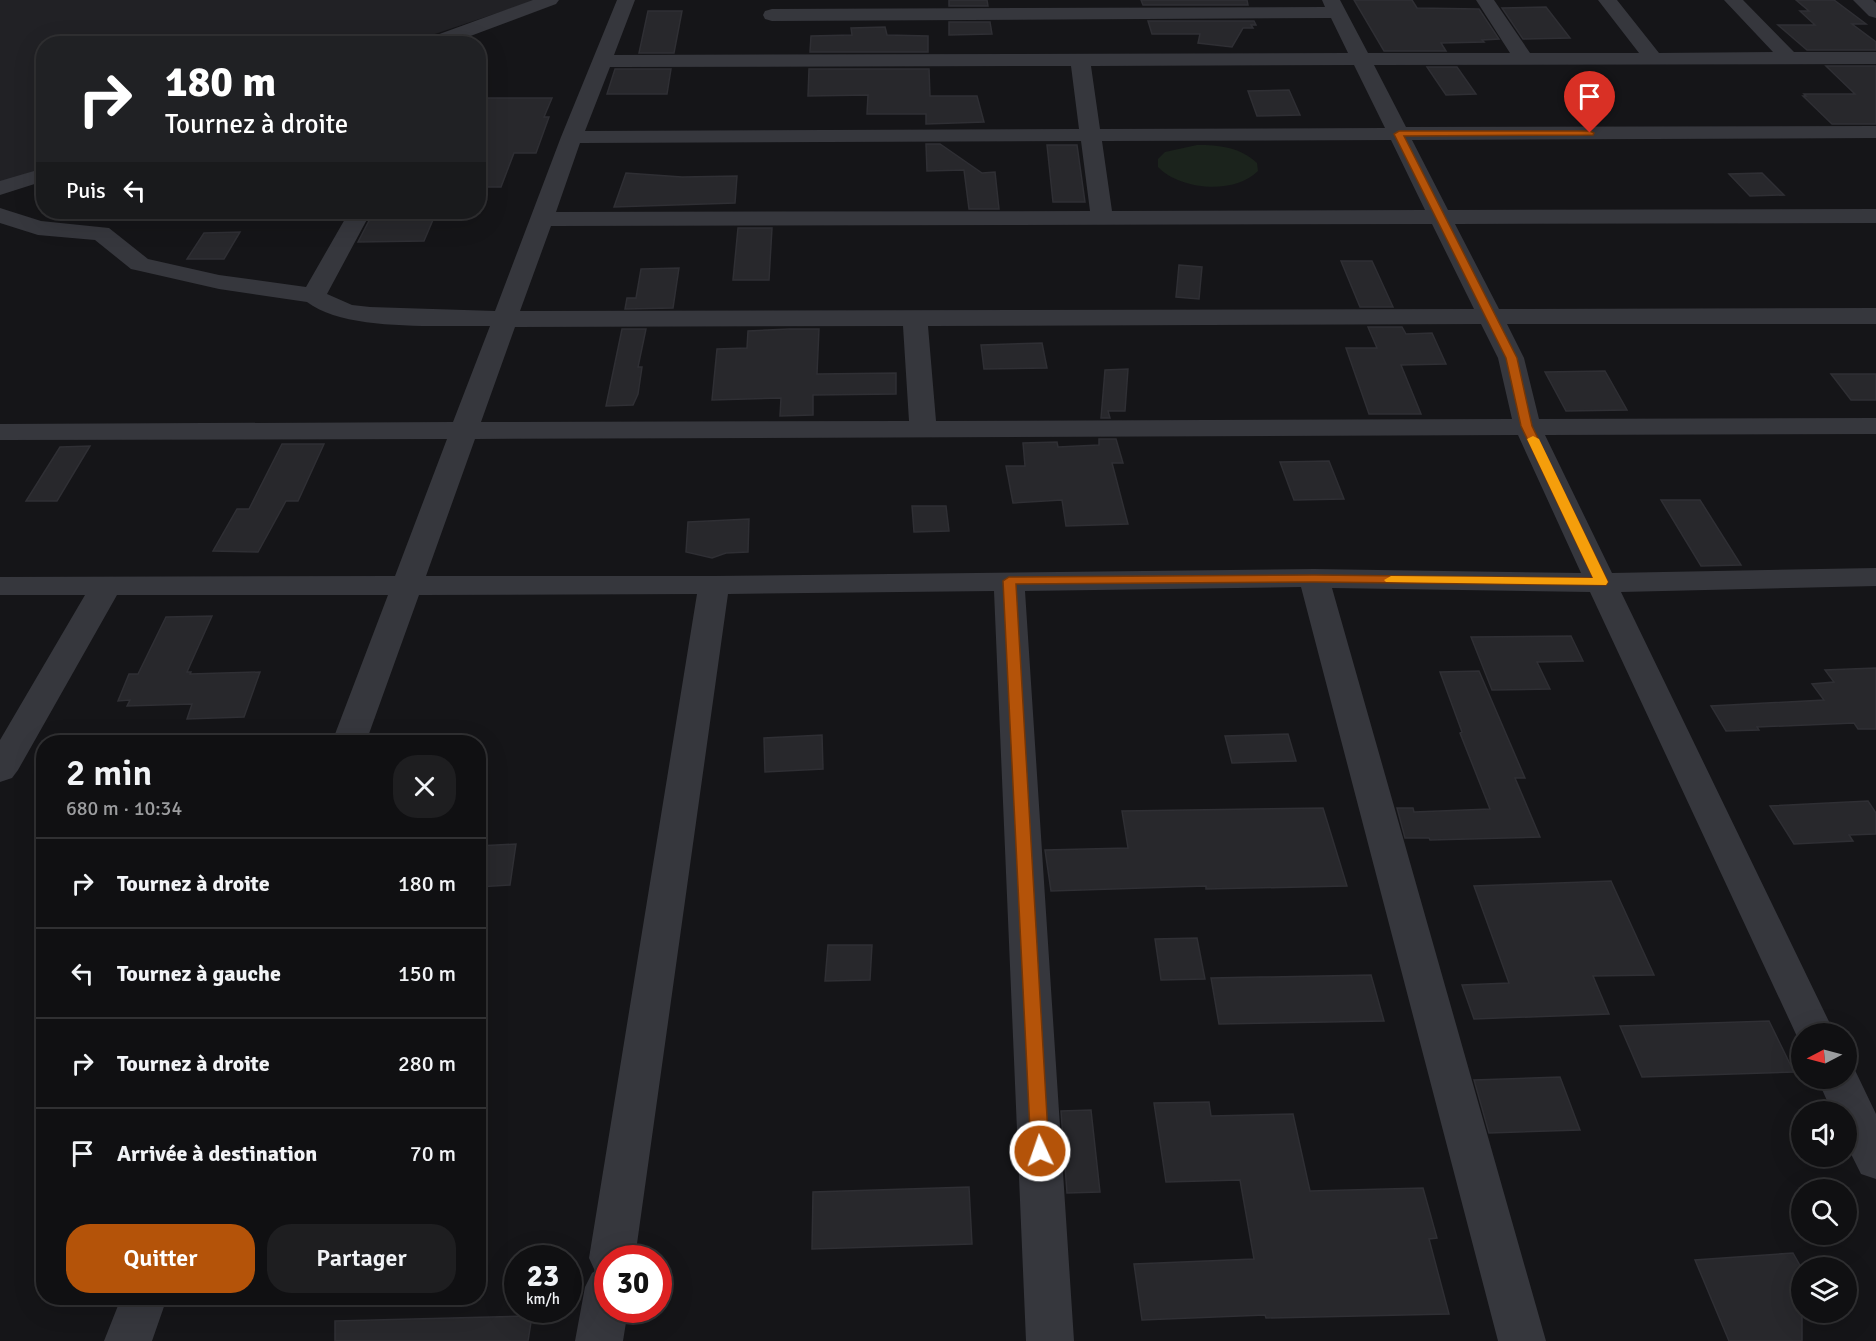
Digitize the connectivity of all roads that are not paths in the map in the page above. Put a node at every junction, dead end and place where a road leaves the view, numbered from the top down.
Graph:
1 (550, 0) edge
2 (626, 0) edge
3 (1485, 0) edge
4 (1607, 0) edge
5 (1733, 0) edge
6 (1862, 0) edge
7 (1334, 6) edge
8 (772, 7) edge
9 (1876, 12) edge
10 (460, 36) edge
11 (1524, 58) junction
12 (1653, 58) junction
13 (1789, 58) junction
14 (1876, 58) edge
15 (1360, 59) junction
16 (1080, 60) junction
17 (602, 61) junction
18 (768, 61) junction
19 (1876, 132) edge
20 (1399, 134) junction
21 (1090, 135) junction
22 (572, 137) junction
23 (36, 177) edge
24 (0, 188) edge
25 (0, 215) edge
26 (1876, 216) edge
27 (1440, 217) junction
28 (1102, 218) junction
29 (356, 219) edge
30 (542, 219) junction
31 (314, 296) junction
32 (1876, 316) edge
33 (1490, 317) junction
34 (505, 319) junction
35 (915, 319) junction
36 (1527, 426) junction
37 (1876, 426) edge
38 (923, 429) junction
39 (464, 430) junction
40 (0, 432) edge
41 (1314, 578) junction
42 (1876, 578) edge
43 (1009, 581) junction
44 (1602, 582) junction
45 (407, 584) junction
46 (107, 585) junction
47 (714, 585) junction
48 (0, 586) edge
49 (352, 735) edge
50 (0, 770) edge
51 (1810, 1023) edge
52 (1843, 1089) edge
53 (1876, 1161) edge
54 (614, 1245) edge
55 (141, 1305) edge
56 (602, 1323) edge
57 (128, 1341) edge
58 (599, 1341) edge
59 (1050, 1341) edge
60 (1522, 1341) edge

1 - 10 street
2 - 17 street
3 - 11 street
4 - 12 street
5 - 13 street
6 - 9 street
7 - 8 street
7 - 15 street
8 - 18 street
11 - 12 street
11 - 15 street
12 - 13 street
13 - 14 street
15 - 16 street
15 - 20 street
16 - 18 street
16 - 21 street
17 - 18 street
17 - 22 street
19 - 20 street
20 - 21 street
20 - 27 street
21 - 22 street
21 - 28 street
22 - 30 street
23 - 24 street
25 - 31 street
26 - 27 street
27 - 28 street
27 - 33 street
28 - 30 street
29 - 31 street
30 - 34 street
31 - 34 street
32 - 33 street
33 - 35 street
33 - 36 street
34 - 35 street
34 - 39 street
35 - 38 street
36 - 37 street
36 - 38 street
36 - 44 street
38 - 39 street
39 - 40 street
39 - 45 street
41 - 43 street
41 - 44 street
41 - 60 street
42 - 44 street
43 - 47 street
43 - 59 street
44 - 51 street
45 - 46 street
45 - 47 street
45 - 49 street
46 - 48 street
46 - 50 street
47 - 54 street
52 - 53 street
55 - 57 street
56 - 58 street

